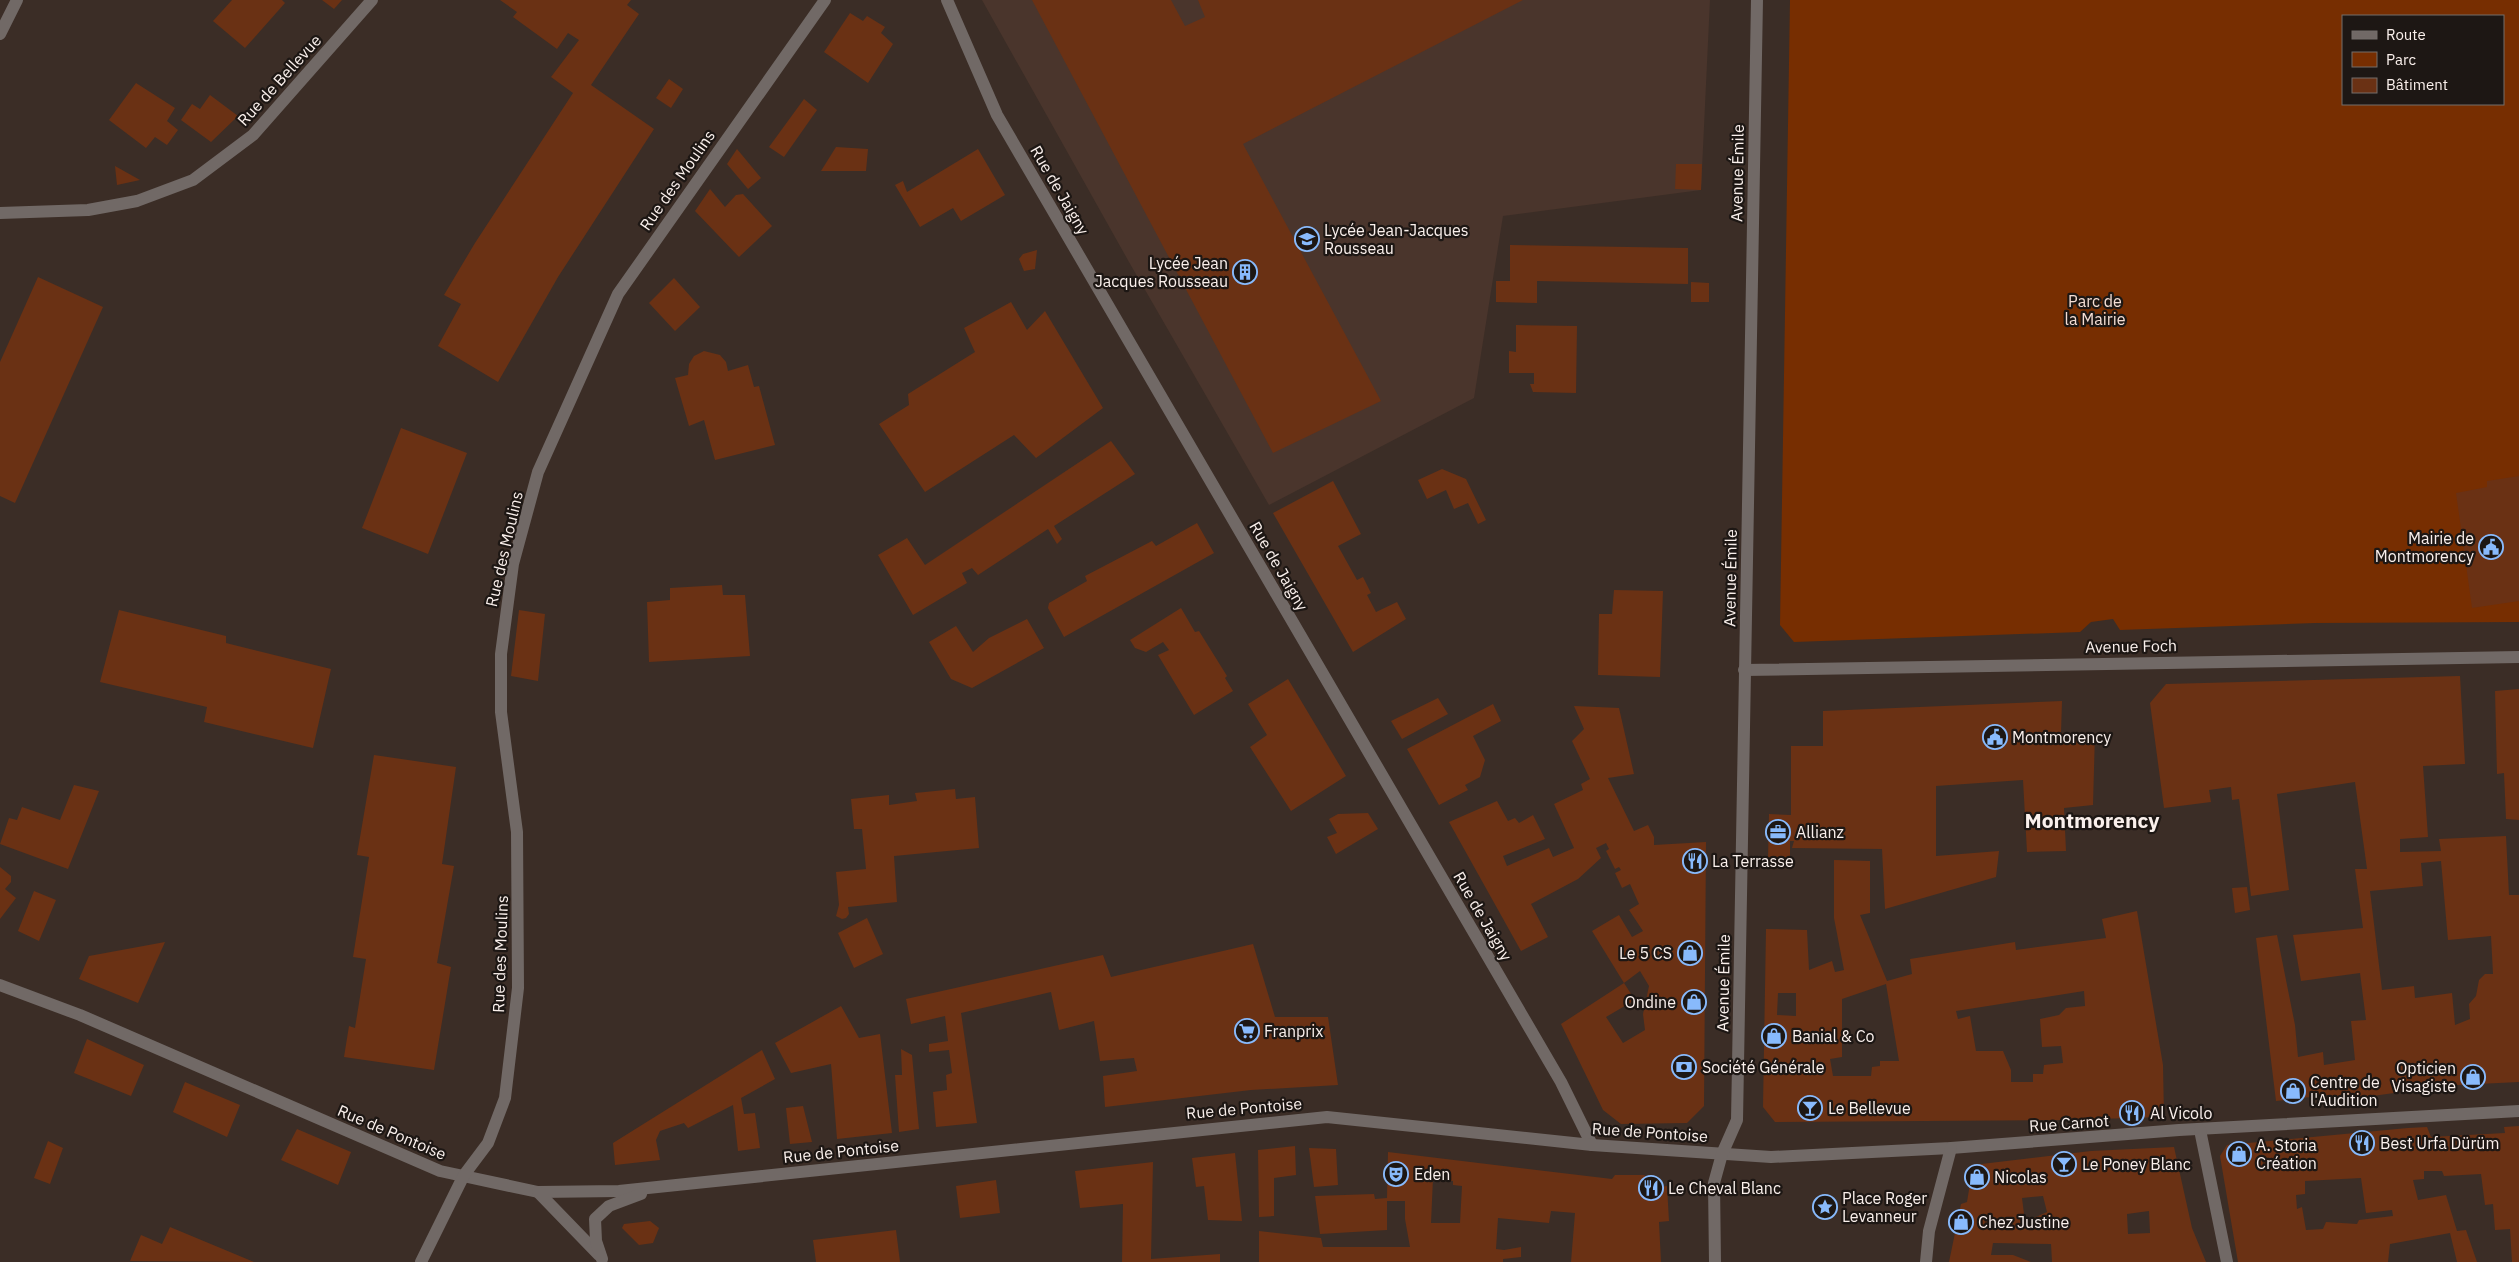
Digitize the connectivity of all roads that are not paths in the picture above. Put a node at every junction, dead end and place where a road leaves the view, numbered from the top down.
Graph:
1 (18, 0) edge
2 (372, 0) edge
3 (825, 0) edge
4 (946, 0) edge
5 (1757, 0) edge
6 (0, 34) edge
7 (0, 212) edge
8 (2519, 657) edge
9 (1744, 670) junction
10 (0, 985) edge
11 (2519, 1111) edge
12 (2200, 1130) junction
13 (1592, 1145) junction
14 (1951, 1148) junction
15 (1722, 1154) junction
16 (1771, 1157) joint
17 (464, 1175) junction
18 (657, 1187) junction
19 (538, 1192) junction
20 (603, 1260) edge
21 (421, 1262) edge
22 (1715, 1262) edge
23 (1926, 1262) edge
24 (2227, 1262) edge

1 - 6 street
2 - 7 street, Rue de Bellevue
3 - 17 street, Rue des Moulins
4 - 13 street, Rue de Jaigny
5 - 9 street, Avenue Émile
8 - 9 street, Avenue Foch
9 - 15 street, Avenue Émile
10 - 17 street, Rue de Pontoise
11 - 12 street, Rue Carnot
12 - 14 street, Rue Carnot
12 - 24 street
13 - 15 street, Rue de Pontoise
13 - 18 street, Rue de Pontoise
14 - 16 street, Rue Carnot
14 - 23 street
15 - 16 street, Rue de Pontoise
15 - 22 street, Avenue Émile
17 - 19 street, Rue de Pontoise
17 - 21 street, Rue des Moulins
18 - 19 street, Rue de Pontoise
18 - 20 street
19 - 20 street

